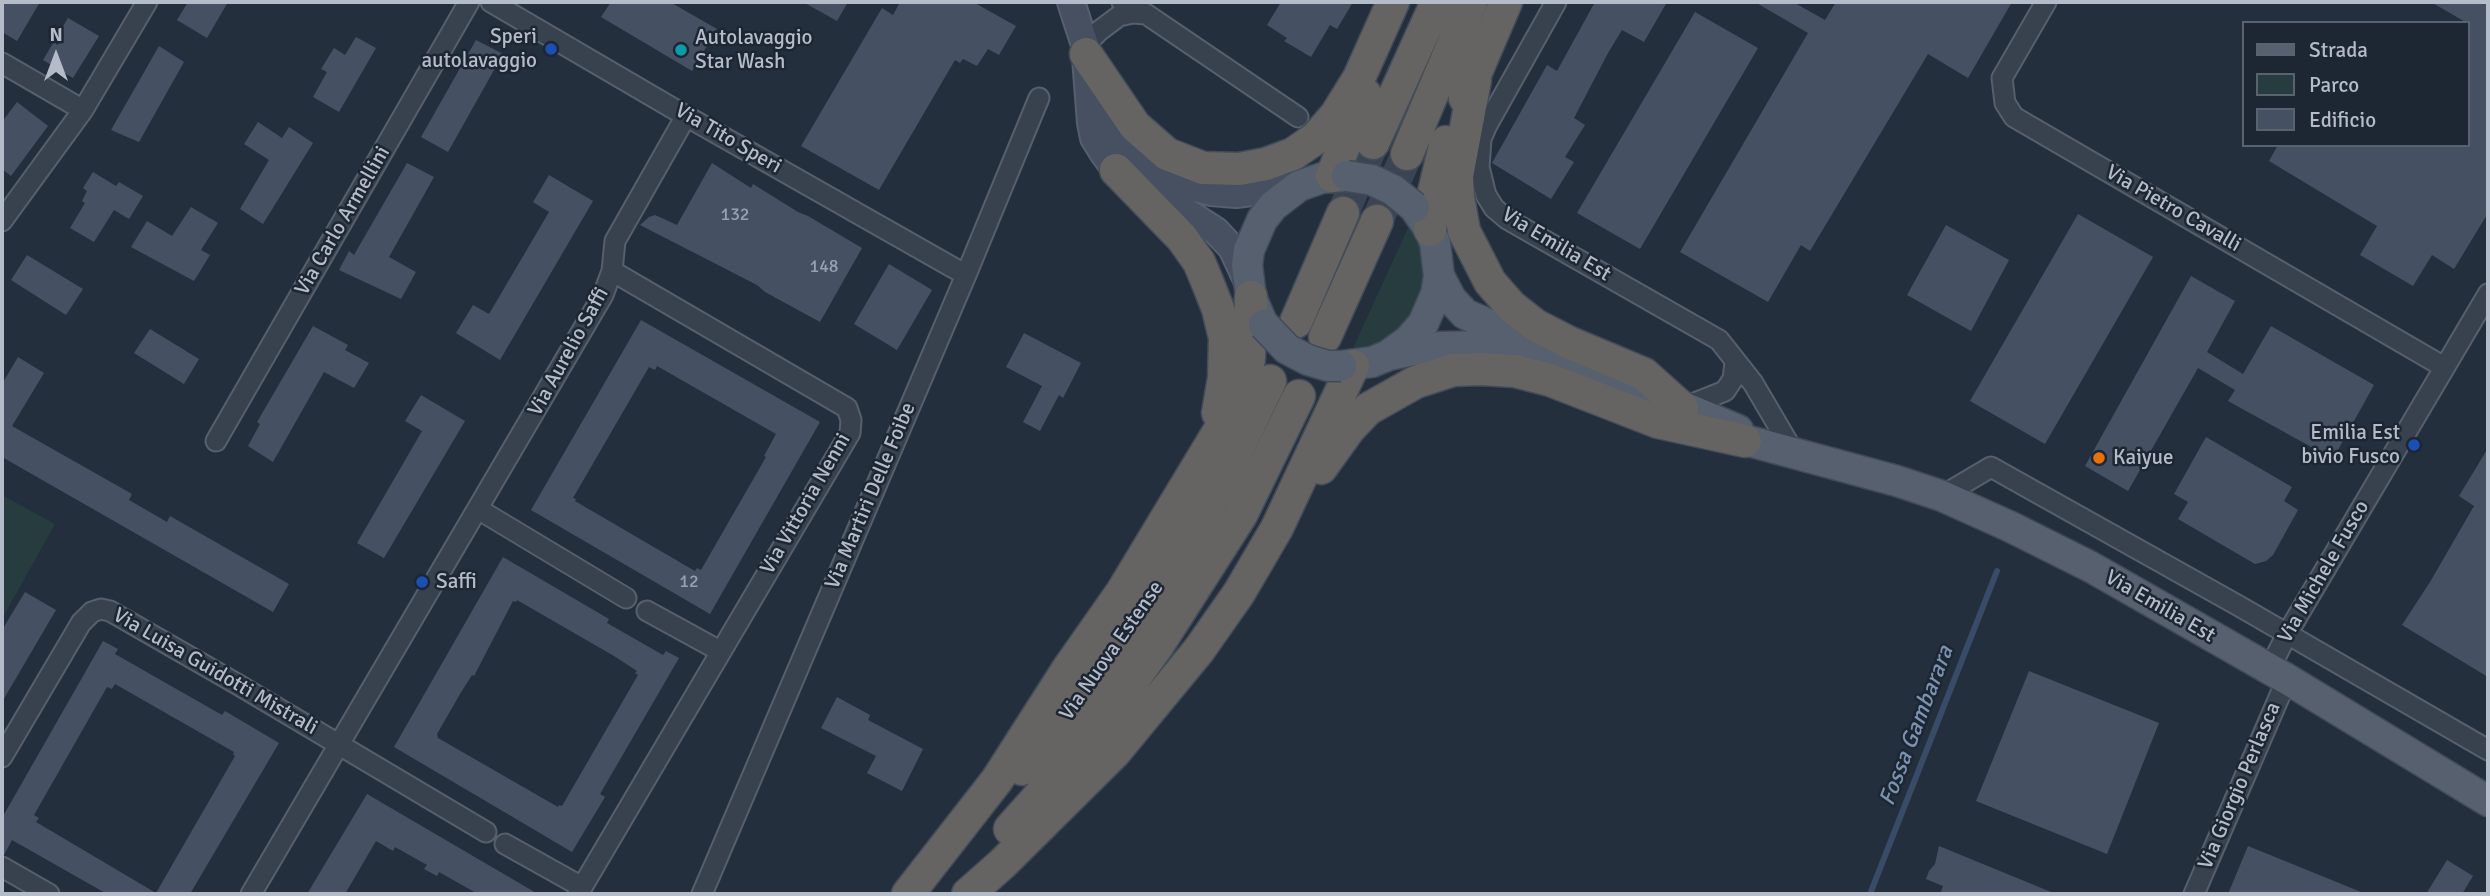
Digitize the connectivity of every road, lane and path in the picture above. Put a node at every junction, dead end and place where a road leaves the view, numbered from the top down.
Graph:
1 (147, 2) edge
2 (469, 2) edge
3 (491, 2) edge
4 (1071, 2) edge
5 (1122, 2) edge
6 (1393, 2) edge
7 (1402, 2) edge
8 (1437, 2) edge
9 (1471, 2) edge
10 (1506, 2) edge
11 (1556, 2) edge
12 (2046, 2) edge
13 (1146, 15) junction
14 (1086, 50) junction
15 (2, 63) edge
16 (1475, 80) junction
17 (1039, 97) dead end
18 (83, 110) junction
19 (686, 116) junction
20 (1298, 117) dead end
21 (1373, 143) tunnel mouth
22 (1406, 154) tunnel mouth
23 (1116, 170) junction
24 (1340, 176) junction
25 (1299, 186) junction
26 (1343, 213) tunnel mouth
27 (1422, 219) junction
28 (2, 221) edge
29 (1377, 221) tunnel mouth
30 (611, 271) junction
31 (966, 275) junction
32 (1439, 276) junction
33 (2488, 294) edge
34 (1254, 301) junction
35 (1296, 322) dead end
36 (1325, 337) dead end
37 (1389, 355) junction
38 (1735, 362) junction
39 (1347, 366) junction
40 (2444, 367) junction
41 (1270, 381) dead end
42 (1299, 396) dead end
43 (1682, 408) junction
44 (216, 441) dead end
45 (1745, 441) junction
46 (1205, 451) junction
47 (1802, 454) junction
48 (1942, 496) junction
49 (478, 509) junction
50 (1277, 528) junction
51 (626, 598) dead end
52 (647, 611) dead end
53 (2287, 634) junction
54 (720, 651) junction
55 (2278, 674) junction
56 (339, 744) junction
57 (2488, 750) edge
58 (2, 757) edge
59 (2488, 801) edge
60 (486, 832) dead end
61 (505, 844) dead end
62 (2, 866) edge
63 (580, 891) edge
64 (49, 894) edge
65 (251, 894) edge
66 (702, 894) edge
67 (911, 894) edge
68 (952, 894) edge
69 (968, 894) edge
70 (2194, 894) edge

1 - 18 street
2 - 44 street, Via Carlo Armellini
3 - 19 street, Via Tito Speri
4 - 14 main road, Via Emilia Est
5 - 13 street
6 - 14 highway
7 - 24 highway
8 - 21 highway
9 - 22 highway
10 - 16 highway
11 - 38 street, Via Emilia Est
12 - 40 street, Via Pietro Cavalli
13 - 14 street
13 - 20 street
14 - 23 main road, Via Emilia Est
14 - 25 main road, Via Emilia Est
15 - 18 street
16 - 27 highway
16 - 43 highway
17 - 31 street, Via Martiri Delle Foibe
18 - 28 street
19 - 30 street, Via Aurelio Saffi
19 - 31 street, Via Tito Speri
23 - 34 main road, Via Emilia Est
23 - 46 highway
24 - 25 main road, Via Emilia Est
24 - 27 main road, bridge
25 - 34 main road, Via Emilia Est
26 - 35 highway
27 - 32 main road, Via Emilia Est
29 - 36 highway
30 - 49 street, Via Aurelio Saffi
30 - 54 street, Via Vittoria Nenni
31 - 66 street, Via Martiri Delle Foibe
32 - 37 main road, Via Emilia Est
32 - 43 main road, Via Emilia Est
33 - 40 street, Via Michele Fusco
34 - 39 main road, Via Emilia Est, bridge
34 - 46 highway
37 - 39 main road, Via Emilia Est
37 - 45 main road, Via Emilia Est
38 - 43 street
38 - 47 street, Via Emilia Est
39 - 50 highway
40 - 53 street, Via Michele Fusco
41 - 67 highway, Via Nuova Estense
42 - 68 highway, Via Nuova Estense
43 - 47 main road, Via Emilia Est
45 - 47 main road, Via Emilia Est
45 - 50 highway
46 - 67 highway
47 - 48 main road, Via Emilia Est
48 - 53 street
48 - 55 main road, Via Emilia Est
49 - 51 street
49 - 56 street, Via Aurelio Saffi
50 - 69 highway
52 - 54 street
53 - 55 street, Via Michele Fusco
53 - 57 street
54 - 63 street, Via Vittoria Nenni
55 - 59 main road, Via Emilia Est
55 - 70 street, Via Giorgio Perlasca
56 - 58 street, Via Luisa Guidotti Mistrali
56 - 60 street
56 - 65 street, Via Aurelio Saffi
61 - 63 street, Via Vittoria Nenni
62 - 64 street

